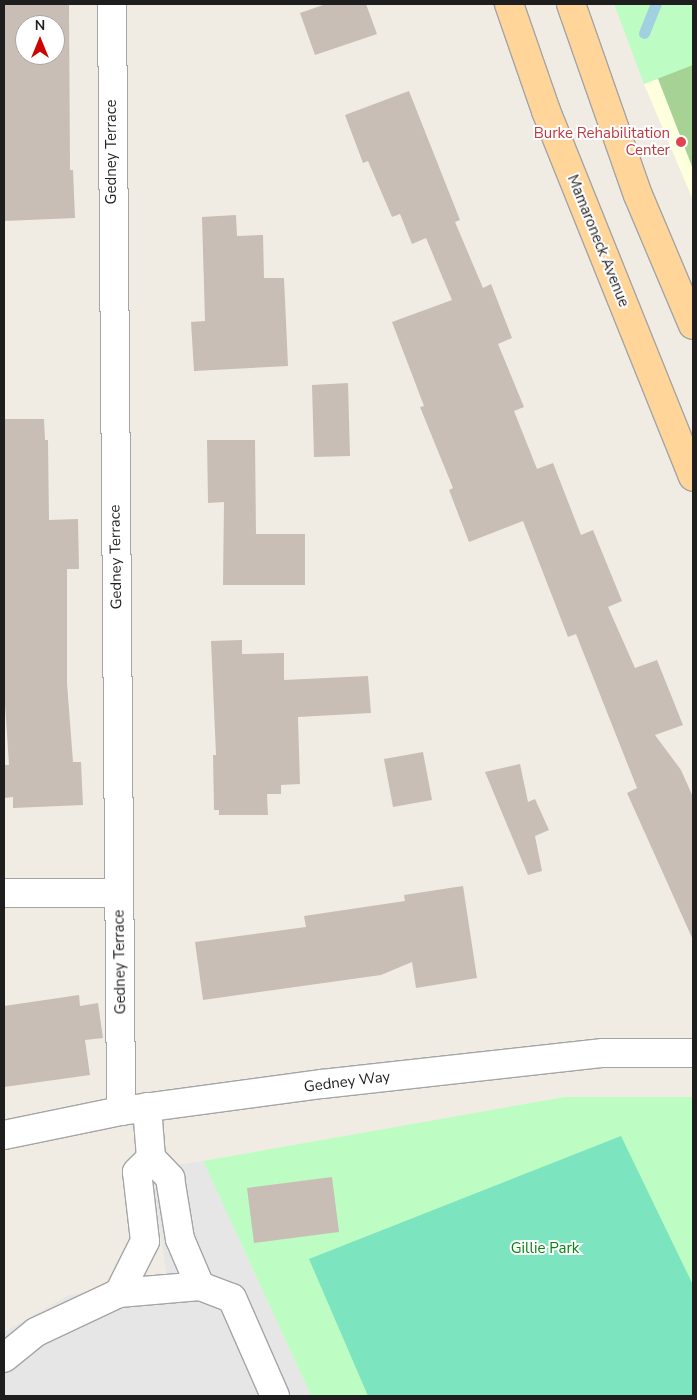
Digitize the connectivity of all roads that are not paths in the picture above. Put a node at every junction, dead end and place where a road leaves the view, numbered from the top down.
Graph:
1 (112, 4) edge
2 (509, 4) edge
3 (571, 4) edge
4 (693, 325) edge
5 (693, 477) edge
6 (4, 893) edge
7 (119, 893) junction
8 (693, 1053) edge
9 (134, 1109) junction
10 (4, 1135) edge
11 (151, 1158) junction
12 (200, 1286) junction
13 (119, 1293) junction
14 (4, 1358) edge
15 (275, 1396) edge

1 - 7 street, Gedney Terrace
2 - 5 main road, Mamaroneck Avenue
3 - 4 main road
6 - 7 street
7 - 9 street, Gedney Terrace
8 - 9 street, Gedney Way
9 - 10 street, Gedney Way
9 - 11 street, Gedney Terrace
11 - 12 street
11 - 13 street
12 - 13 street
12 - 15 street
13 - 14 street

